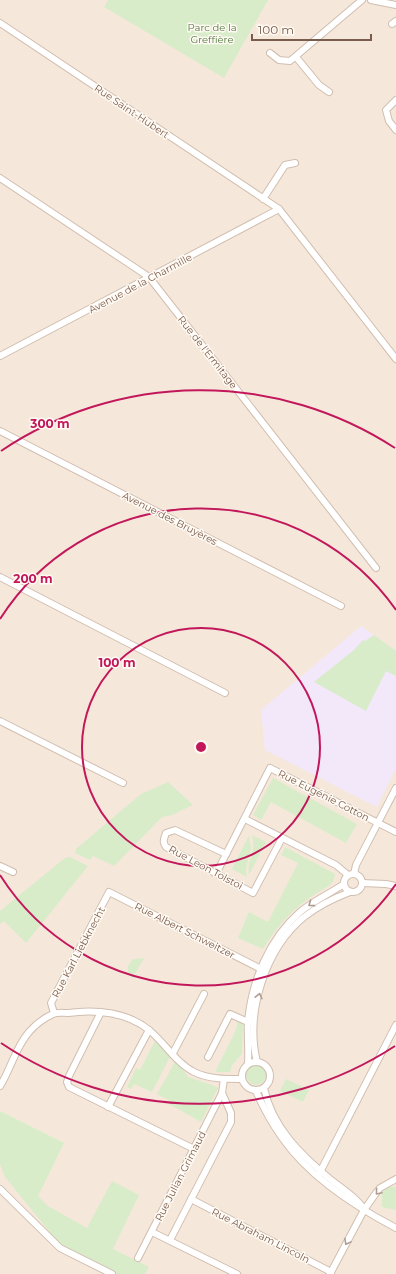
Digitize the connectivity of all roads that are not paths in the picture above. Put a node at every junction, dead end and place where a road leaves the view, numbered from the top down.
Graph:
1 (362, 0) edge
2 (371, 0) edge
3 (396, 5) edge
4 (0, 23) edge
5 (270, 53) dead end
6 (296, 57) junction
7 (329, 92) dead end
8 (396, 100) edge
9 (396, 130) edge
10 (295, 163) dead end
11 (0, 178) edge
12 (263, 199) junction
13 (279, 210) junction
14 (149, 277) junction
15 (0, 356) edge
16 (396, 359) edge
17 (0, 431) edge
18 (376, 568) dead end
19 (0, 577) edge
20 (341, 606) dead end
21 (225, 694) dead end
22 (0, 721) edge
23 (123, 784) dead end
24 (396, 788) edge
25 (245, 819) junction
26 (378, 822) junction
27 (396, 832) edge
28 (282, 838) junction
29 (226, 854) junction
30 (0, 866) edge
31 (13, 872) dead end
32 (216, 874) junction
33 (351, 875) junction
34 (344, 884) junction
35 (362, 884) junction
36 (396, 886) edge
37 (109, 892) joint
38 (350, 892) junction
39 (261, 969) junction
40 (204, 994) dead end
41 (101, 1012) junction
42 (54, 1013) junction
43 (248, 1022) junction
44 (396, 1025) edge
45 (149, 1030) junction
46 (173, 1053) junction
47 (208, 1057) dead end
48 (257, 1062) junction
49 (248, 1064) junction
50 (224, 1078) junction
51 (241, 1079) junction
52 (0, 1086) edge
53 (264, 1088) junction
54 (256, 1091) junction
55 (222, 1093) junction
56 (108, 1107) junction
57 (194, 1150) junction
58 (319, 1173) junction
59 (396, 1179) edge
60 (0, 1189) edge
61 (191, 1199) junction
62 (364, 1210) junction
63 (396, 1228) edge
64 (152, 1232) junction
65 (170, 1240) junction
66 (138, 1258) dead end
67 (331, 1273) edge
68 (112, 1274) edge
69 (236, 1274) edge

1 - 6 street
2 - 3 street
4 - 12 street, Rue Saint-Hubert
5 - 6 street
6 - 7 street
8 - 9 street
10 - 12 street
11 - 14 street, Rue de l'Ermitage
12 - 13 street, Rue Saint-Hubert
13 - 14 street, Avenue de la Charmille
13 - 16 street, Rue Saint-Hubert
14 - 15 street, Avenue de la Charmille
14 - 18 street, Rue de l'Ermitage
17 - 20 street, Avenue des Bruyères
19 - 21 street
22 - 23 street
24 - 26 street
25 - 26 street, Rue Eugénie Cotton
25 - 28 street
25 - 29 street
26 - 27 street, Rue Eugénie Cotton
26 - 33 street
28 - 32 street, Rue Leon Tolstoi
28 - 33 street
29 - 32 street
29 - 32 street, Rue Leon Tolstoi
30 - 31 street
33 - 34 street
33 - 35 street
34 - 38 street
34 -> 39 street
35 - 36 street
35 - 38 street
37 - 39 street, Rue Albert Schweitzer
37 - 42 street, Rue Karl Liebknecht
48 -> 38 street
39 - 43 street
40 - 46 street
41 - 42 street
41 - 45 street
41 - 56 street
42 - 52 street
43 - 47 street
43 - 49 street
44 - 58 street
45 - 46 street
45 - 56 street
46 - 50 street
48 - 49 street
48 - 53 street
49 - 51 street
50 - 51 street
50 - 55 street, Rue Julian Grimaud
51 - 54 street
53 - 54 street
53 - 58 street
54 - 58 street
55 - 57 street, Rue Julian Grimaud
55 - 61 street, Rue Julian Grimaud
56 - 57 street
57 - 64 street, Rue Julian Grimaud
58 - 62 street
59 -> 62 street
60 - 68 street
61 - 65 street, Rue Julian Grimaud
61 - 67 street, Rue Abraham Lincoln
62 - 63 street
62 -> 67 street
64 - 65 street
64 - 66 street, Rue Julian Grimaud
65 - 69 street

